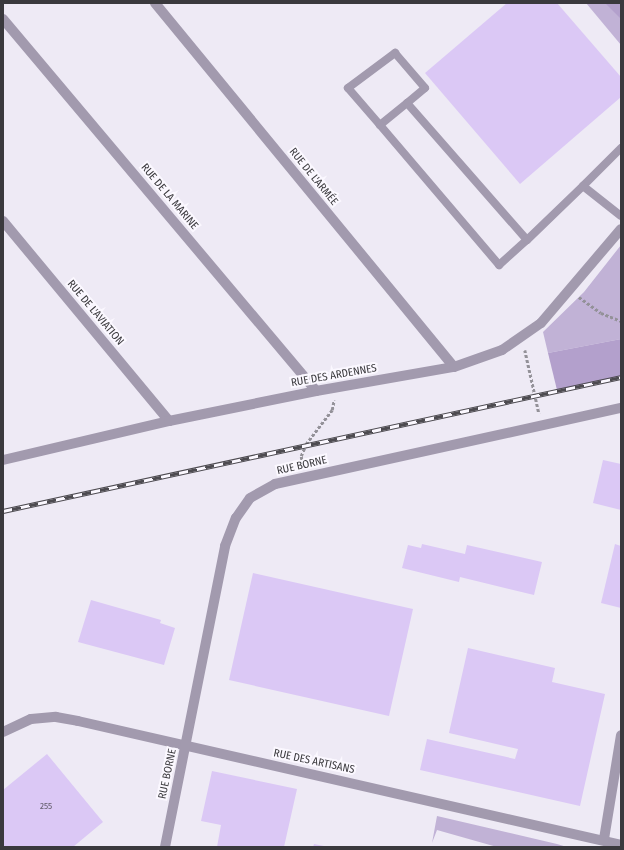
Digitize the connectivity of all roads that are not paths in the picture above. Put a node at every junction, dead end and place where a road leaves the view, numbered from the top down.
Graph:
1 (155, 3) edge
2 (3, 19) edge
3 (407, 103) junction
4 (380, 125) junction
5 (621, 148) edge
6 (583, 186) junction
7 (621, 216) edge
8 (3, 221) edge
9 (621, 229) edge
10 (527, 240) junction
11 (454, 367) junction
12 (316, 391) junction
13 (621, 408) edge
14 (169, 421) junction
15 (3, 460) edge
16 (3, 732) edge
17 (621, 735) edge
18 (186, 746) junction
19 (604, 839) junction
20 (621, 844) edge
21 (165, 847) edge

1 - 11 street, RUE DE L'ARMÉE
2 - 12 street, RUE DE LA MARINE
3 - 4 lane
3 - 4 lane
3 - 10 lane
4 - 10 lane
5 - 6 lane
6 - 7 lane
6 - 10 lane
8 - 14 street, RUE DE L'AVIATION
9 - 11 street, RUE DES ARDENNES
11 - 12 street, RUE DES ARDENNES
12 - 14 street, RUE DES ARDENNES
13 - 18 street, RUE BORNE
14 - 15 street, RUE DES ARDENNES
16 - 18 street, RUE DES ARTISANS
17 - 19 street
18 - 19 street, RUE DES ARTISANS
18 - 21 street, RUE BORNE
19 - 20 street, RUE DES ARTISANS

